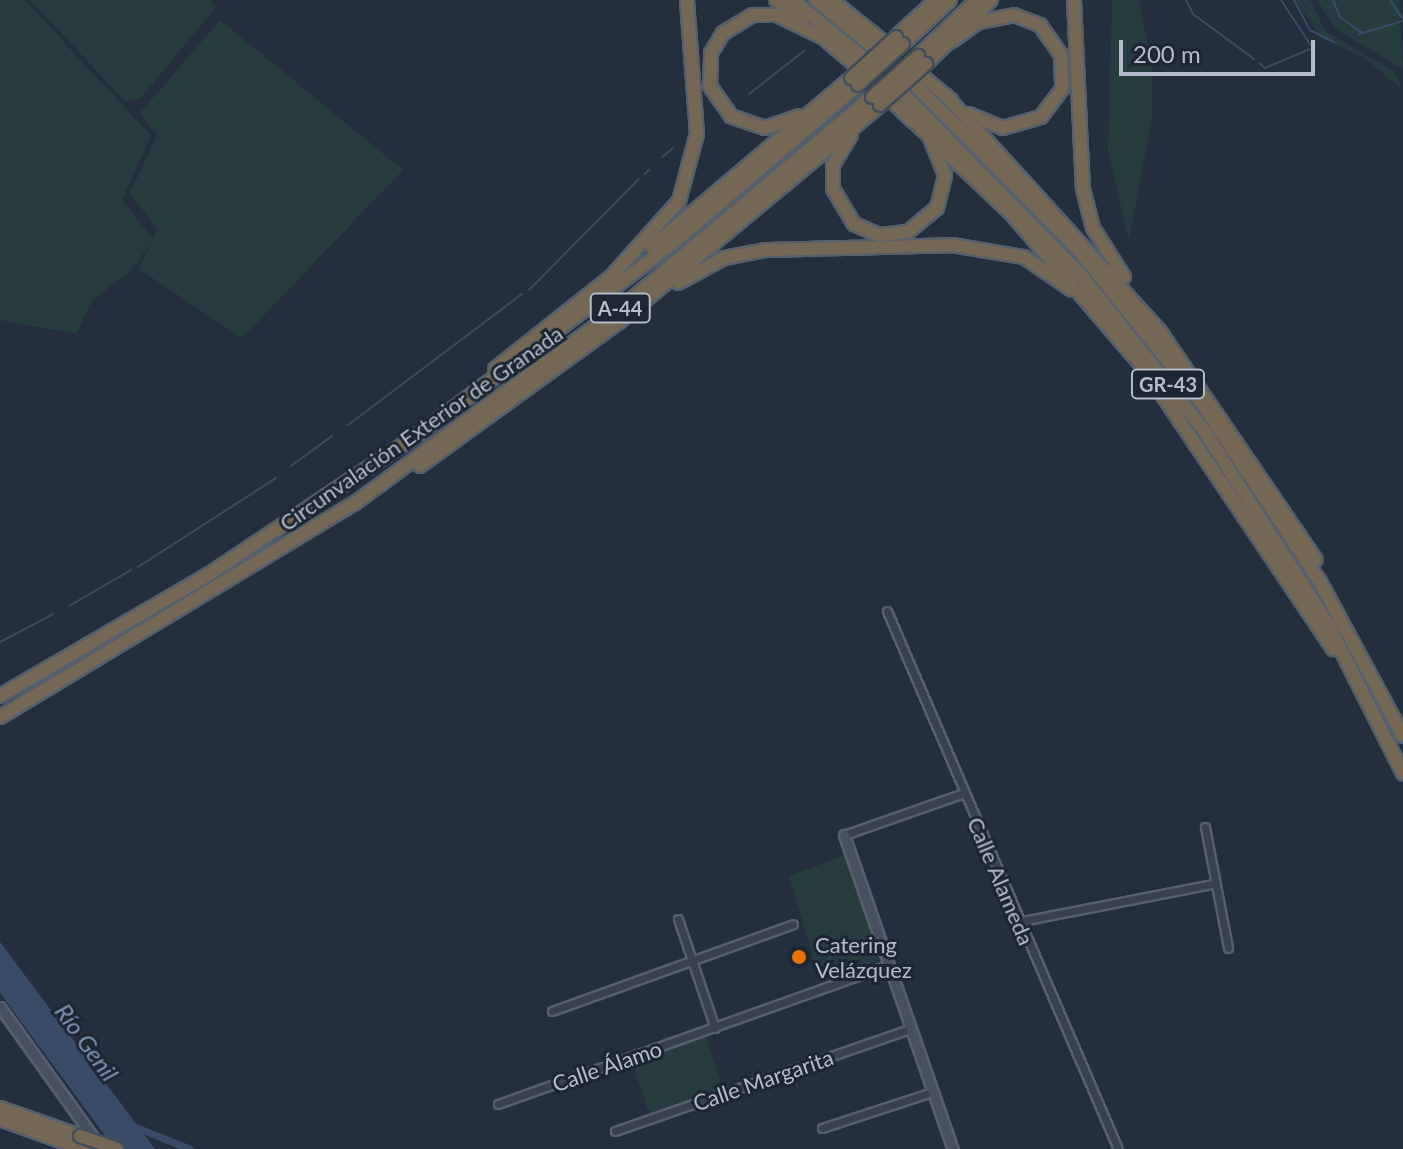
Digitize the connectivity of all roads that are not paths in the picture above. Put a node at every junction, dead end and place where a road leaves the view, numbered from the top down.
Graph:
1 (687, 0) edge
2 (776, 0) edge
3 (793, 0) edge
4 (816, 0) edge
5 (831, 0) edge
6 (842, 0) edge
7 (929, 0) edge
8 (936, 0) edge
9 (950, 0) edge
10 (977, 0) edge
11 (991, 0) edge
12 (1074, 0) edge
13 (911, 24) junction
14 (863, 25) junction
15 (824, 38) junction
16 (950, 42) junction
17 (907, 61) junction
18 (872, 85) junction
19 (945, 95) junction
20 (827, 100) junction
21 (908, 116) junction
22 (863, 121) junction
23 (611, 277) junction
24 (619, 322) junction
25 (1159, 330) junction
26 (1154, 384) junction
27 (406, 441) junction
28 (355, 503) junction
29 (887, 611) dead end
30 (1361, 649) junction
31 (0, 696) edge
32 (0, 717) edge
33 (1376, 718) junction
34 (1403, 736) edge
35 (1403, 773) edge
36 (964, 793) junction
37 (1205, 827) dead end
38 (844, 835) joint
39 (1213, 884) junction
40 (678, 919) dead end
41 (1017, 922) junction
42 (793, 924) dead end
43 (1228, 948) dead end
44 (693, 962) junction
45 (888, 965) junction
46 (0, 1007) edge
47 (552, 1011) dead end
48 (715, 1028) junction
49 (910, 1029) junction
50 (932, 1092) junction
51 (498, 1104) dead end
52 (0, 1108) edge
53 (0, 1119) edge
54 (822, 1128) dead end
55 (615, 1131) dead end
56 (81, 1142) edge
57 (102, 1149) edge
58 (117, 1149) edge
59 (953, 1149) edge
60 (1118, 1149) edge

1 - 23 highway
2 - 15 highway
3 - 15 highway
4 - 14 highway
5 - 14 highway
6 - 14 highway
7 - 13 highway
8 - 13 highway
9 - 17 highway, Circunvalación Exterior de Granada / A-44
10 - 17 highway, Circunvalación Exterior de Granada / A-44
11 - 16 highway
12 - 25 highway
13 - 17 highway
15 - 20 highway
16 - 17 highway
16 - 19 highway
17 - 18 highway, Circunvalación Exterior de Granada / A-44, bridge
17 - 18 highway, Circunvalación Exterior de Granada / A-44, bridge
17 - 19 highway
17 - 30 highway, GR-43
18 - 20 highway
18 - 22 highway
18 - 27 highway, Circunvalación Exterior de Granada / A-44
18 - 28 highway, Circunvalación Exterior de Granada / A-44
19 - 25 highway
20 - 23 highway
21 - 22 highway
21 - 26 highway
21 - 33 highway, GR-43
22 - 24 highway
23 - 27 highway
24 - 26 highway
24 - 28 highway
25 - 30 highway
26 - 33 highway
27 - 31 highway, Circunvalación Exterior de Granada / A-44
28 - 32 highway, Circunvalación Exterior de Granada / A-44
29 - 36 street, Calle Alameda
30 - 34 highway
33 - 35 highway
36 - 38 street
36 - 41 street, Calle Alameda
37 - 39 street
38 - 45 street
39 - 41 street
39 - 43 street
40 - 44 street
41 - 60 street, Calle Alameda
42 - 44 street
44 - 47 street
44 - 48 street
45 - 48 street, Calle Álamo
45 - 49 street
46 - 57 street
48 - 51 street, Calle Álamo
49 - 50 street
49 - 55 street, Calle Margarita
50 - 54 street
50 - 59 street
52 - 56 highway
53 - 56 highway
56 - 58 highway, bridge

